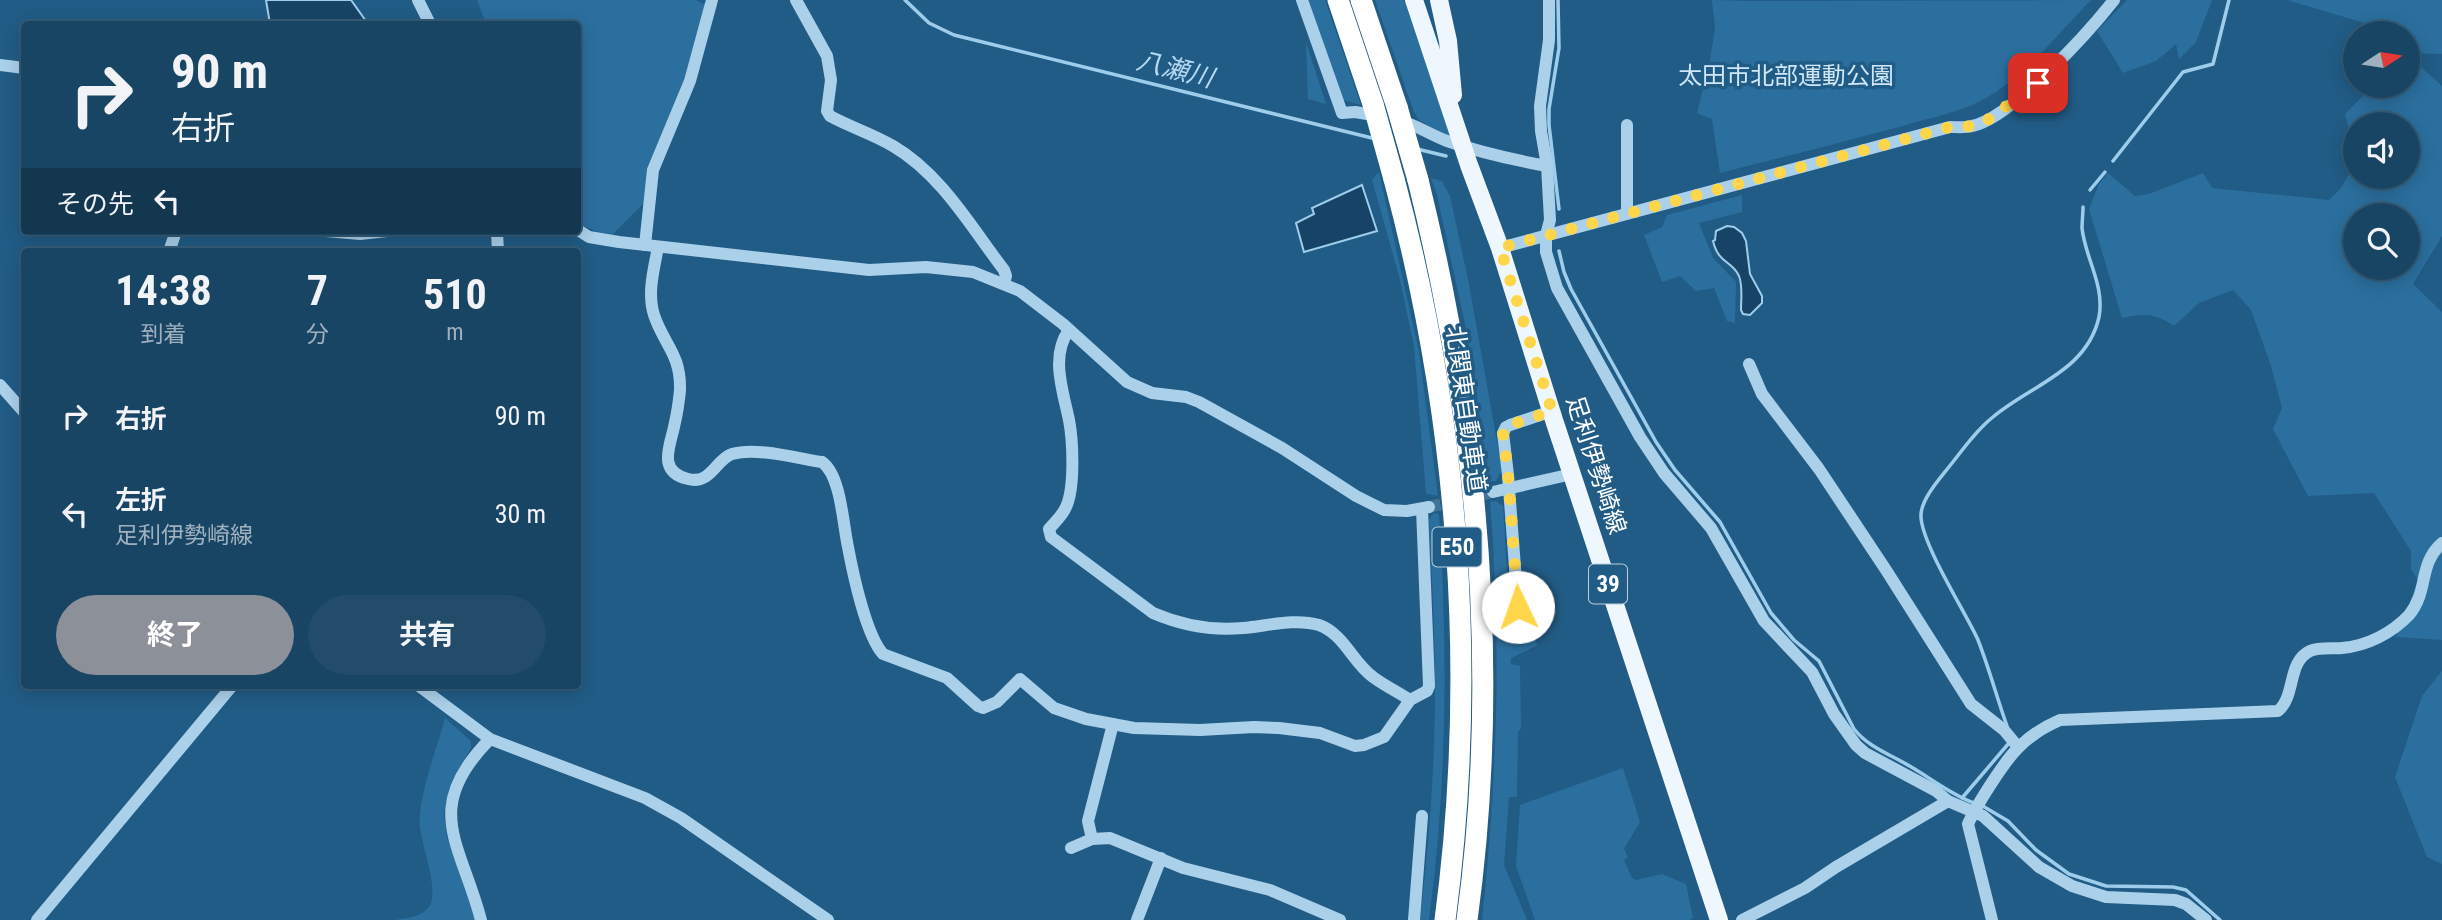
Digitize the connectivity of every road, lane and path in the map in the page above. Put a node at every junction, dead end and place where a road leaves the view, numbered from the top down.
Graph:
1 (418, 0) edge
2 (712, 0) edge
3 (796, 0) edge
4 (1302, 0) edge
5 (1338, 0) edge
6 (1361, 0) edge
7 (1414, 0) edge
8 (1439, 0) edge
9 (1549, 0) edge
10 (2114, 0) edge
11 (428, 21) edge
12 (0, 65) edge
13 (21, 68) edge
14 (1627, 125) dead end
15 (1463, 146) junction
16 (1547, 166) junction
17 (1627, 213) junction
18 (581, 232) edge
19 (1546, 235) junction
20 (651, 246) junction
21 (1500, 248) junction
22 (1004, 283) junction
23 (1069, 330) junction
24 (1749, 364) dead end
25 (0, 385) edge
26 (21, 409) edge
27 (1552, 411) junction
28 (1572, 474) junction
29 (1509, 488) junction
30 (1493, 492) tunnel mouth
31 (2442, 543) edge
32 (1518, 607) dead end
33 (230, 689) edge
34 (423, 689) edge
35 (1410, 700) junction
36 (1113, 724) junction
37 (490, 740) junction
38 (2018, 747) junction
39 (1948, 801) junction
40 (1973, 811) junction
41 (1422, 816) dead end
42 (1092, 839) junction
43 (1071, 848) dead end
44 (1161, 858) junction
45 (37, 920) edge
46 (481, 920) edge
47 (828, 920) edge
48 (1137, 920) edge
49 (1340, 920) edge
50 (1413, 920) edge
51 (1445, 920) edge
52 (1467, 920) edge
53 (1719, 920) edge
54 (1742, 920) edge
55 (1992, 920) edge
56 (2206, 920) edge

1 - 11 street
2 - 20 street
3 - 22 street
4 - 15 street
5 - 51 highway, 北関東自動車道 / E50, bridge
6 - 52 highway, 北関東自動車道 / E50, bridge
7 - 15 main road, 足利伊勢崎線 / 39
8 - 15 main road, 足利伊勢崎線 / 39
9 - 16 street
10 - 17 street
12 - 13 street
14 - 17 street
15 - 16 street
15 - 21 main road, 足利伊勢崎線 / 39
16 - 19 street
17 - 19 street
18 - 20 street
19 - 21 street
19 - 39 street
20 - 22 street
20 - 36 street
21 - 27 main road, 足利伊勢崎線 / 39
22 - 23 street
23 - 35 street
23 - 35 street
24 - 38 street
25 - 26 street
27 - 28 main road, 足利伊勢崎線 / 39
27 - 29 street
28 - 29 street
28 - 53 main road, 足利伊勢崎線 / 39
29 - 30 street
29 - 32 street
31 - 38 street
33 - 45 street
34 - 37 street
35 - 36 street
36 - 42 street
37 - 46 street
37 - 47 street
38 - 40 street
39 - 40 street
39 - 54 street
40 - 55 street
40 - 56 street
41 - 50 street
42 - 43 street
42 - 44 street
44 - 48 street
44 - 49 street

